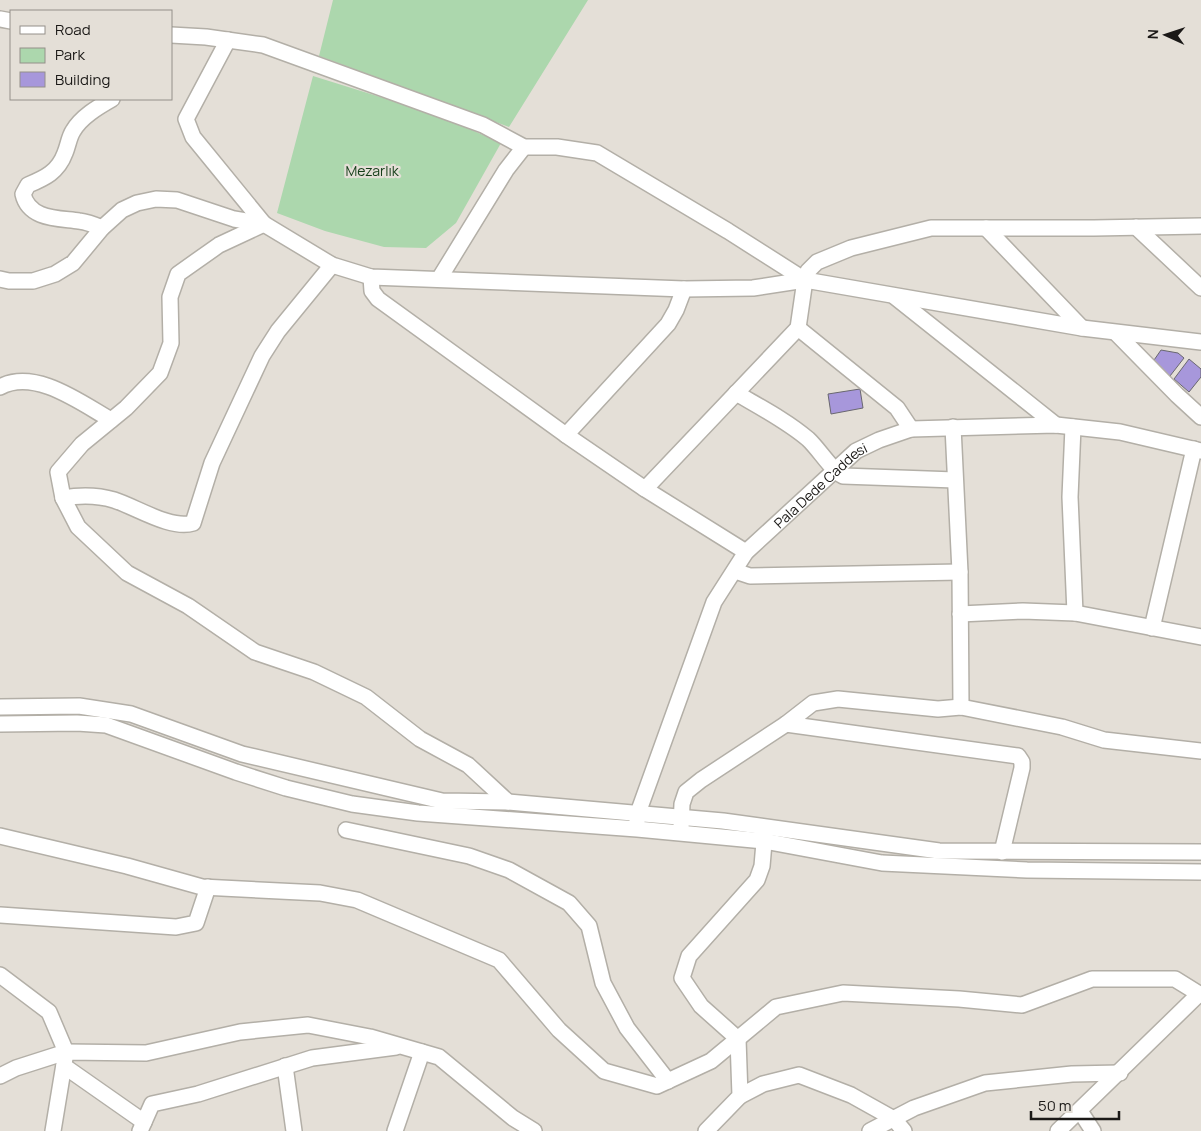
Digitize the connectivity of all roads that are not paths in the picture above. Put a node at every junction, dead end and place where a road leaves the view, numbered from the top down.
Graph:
1 (172, 35) edge
2 (228, 40) junction
3 (110, 100) edge
4 (524, 147) junction
5 (264, 224) junction
6 (1201, 226) edge
7 (102, 228) junction
8 (986, 228) junction
9 (1136, 228) junction
10 (332, 265) junction
11 (371, 277) junction
12 (0, 279) edge
13 (439, 279) junction
14 (805, 280) junction
15 (1201, 288) edge
16 (684, 289) junction
17 (893, 296) junction
18 (798, 328) junction
19 (1082, 328) junction
20 (1117, 334) junction
21 (1201, 342) edge
22 (0, 388) edge
23 (736, 392) junction
24 (1201, 417) edge
25 (112, 420) junction
26 (1056, 425) junction
27 (953, 427) junction
28 (1073, 427) junction
29 (911, 429) junction
30 (566, 435) junction
31 (1197, 450) edge
32 (834, 470) junction
33 (955, 480) junction
34 (646, 489) junction
35 (63, 498) junction
36 (746, 552) junction
37 (735, 571) junction
38 (960, 572) junction
39 (1075, 613) junction
40 (960, 614) junction
41 (1152, 628) junction
42 (1201, 637) edge
43 (0, 706) edge
44 (961, 707) junction
45 (0, 724) edge
46 (786, 724) junction
47 (1201, 751) edge
48 (508, 802) junction
49 (638, 813) junction
50 (681, 817) junction
51 (765, 826) junction
52 (637, 829) junction
53 (346, 830) dead end
54 (680, 833) junction
55 (0, 836) edge
56 (764, 842) junction
57 (1002, 852) junction
58 (1201, 852) edge
59 (1201, 872) edge
60 (208, 887) junction
61 (0, 915) edge
62 (0, 975) edge
63 (1200, 994) edge
64 (738, 1039) junction
65 (402, 1046) junction
66 (422, 1052) junction
67 (65, 1059) junction
68 (285, 1066) junction
69 (1120, 1073) junction
70 (0, 1076) edge
71 (668, 1081) junction
72 (740, 1096) junction
73 (1080, 1111) junction
74 (894, 1119) junction
75 (142, 1126) edge
76 (53, 1131) edge
77 (294, 1131) edge
78 (395, 1131) edge
79 (534, 1131) edge
80 (706, 1131) edge
81 (870, 1131) edge
82 (904, 1131) edge
83 (1058, 1131) edge
84 (1093, 1131) edge

1 - 2 street
2 - 4 street
2 - 5 street
3 - 7 street
4 - 13 street
4 - 14 street
5 - 7 street
5 - 10 street
5 - 25 street
6 - 9 street
7 - 12 street
8 - 9 street
8 - 14 street
8 - 19 street
9 - 15 street
10 - 11 street
10 - 35 street
11 - 13 street
11 - 30 street
13 - 16 street
14 - 16 street
14 - 17 street
14 - 18 street
16 - 30 street
17 - 19 street
17 - 26 street
18 - 23 street
18 - 29 street
19 - 20 street
20 - 21 street
20 - 24 street
22 - 25 street
23 - 32 street
23 - 34 street
25 - 35 street
26 - 27 street, Pala Dede Caddesi
26 - 28 street, Pala Dede Caddesi
27 - 29 street, Pala Dede Caddesi
27 - 33 street
28 - 31 street, Pala Dede Caddesi
28 - 39 street
29 - 32 street, Pala Dede Caddesi
30 - 34 street
31 - 41 street
32 - 33 street
32 - 36 street, Pala Dede Caddesi
33 - 38 street
34 - 36 street
35 - 48 street
36 - 37 street, Pala Dede Caddesi
37 - 38 street
37 - 49 street, Pala Dede Caddesi
38 - 40 street
39 - 40 street
39 - 41 street
40 - 44 street
41 - 42 street
43 - 48 street
44 - 46 street
44 - 47 street
45 - 52 street
46 - 50 street
46 - 57 street
48 - 49 street
49 - 50 street
49 - 52 street, Pala Dede Caddesi
50 - 51 street
50 - 54 street
51 - 56 street
51 - 57 street
52 - 54 street
53 - 71 street
54 - 56 street
55 - 60 street
56 - 59 street
56 - 64 street
57 - 58 street
60 - 61 street
60 - 71 street
62 - 67 street
63 - 64 street
63 - 69 street
64 - 71 street
64 - 72 street
65 - 66 street
65 - 67 street
65 - 68 street
66 - 78 street
66 - 79 street
67 - 70 street
67 - 75 street
67 - 76 street
68 - 75 street
68 - 77 street
69 - 73 street
69 - 74 street
72 - 74 street
72 - 80 street
73 - 83 street
73 - 84 street
74 - 81 street
74 - 82 street

